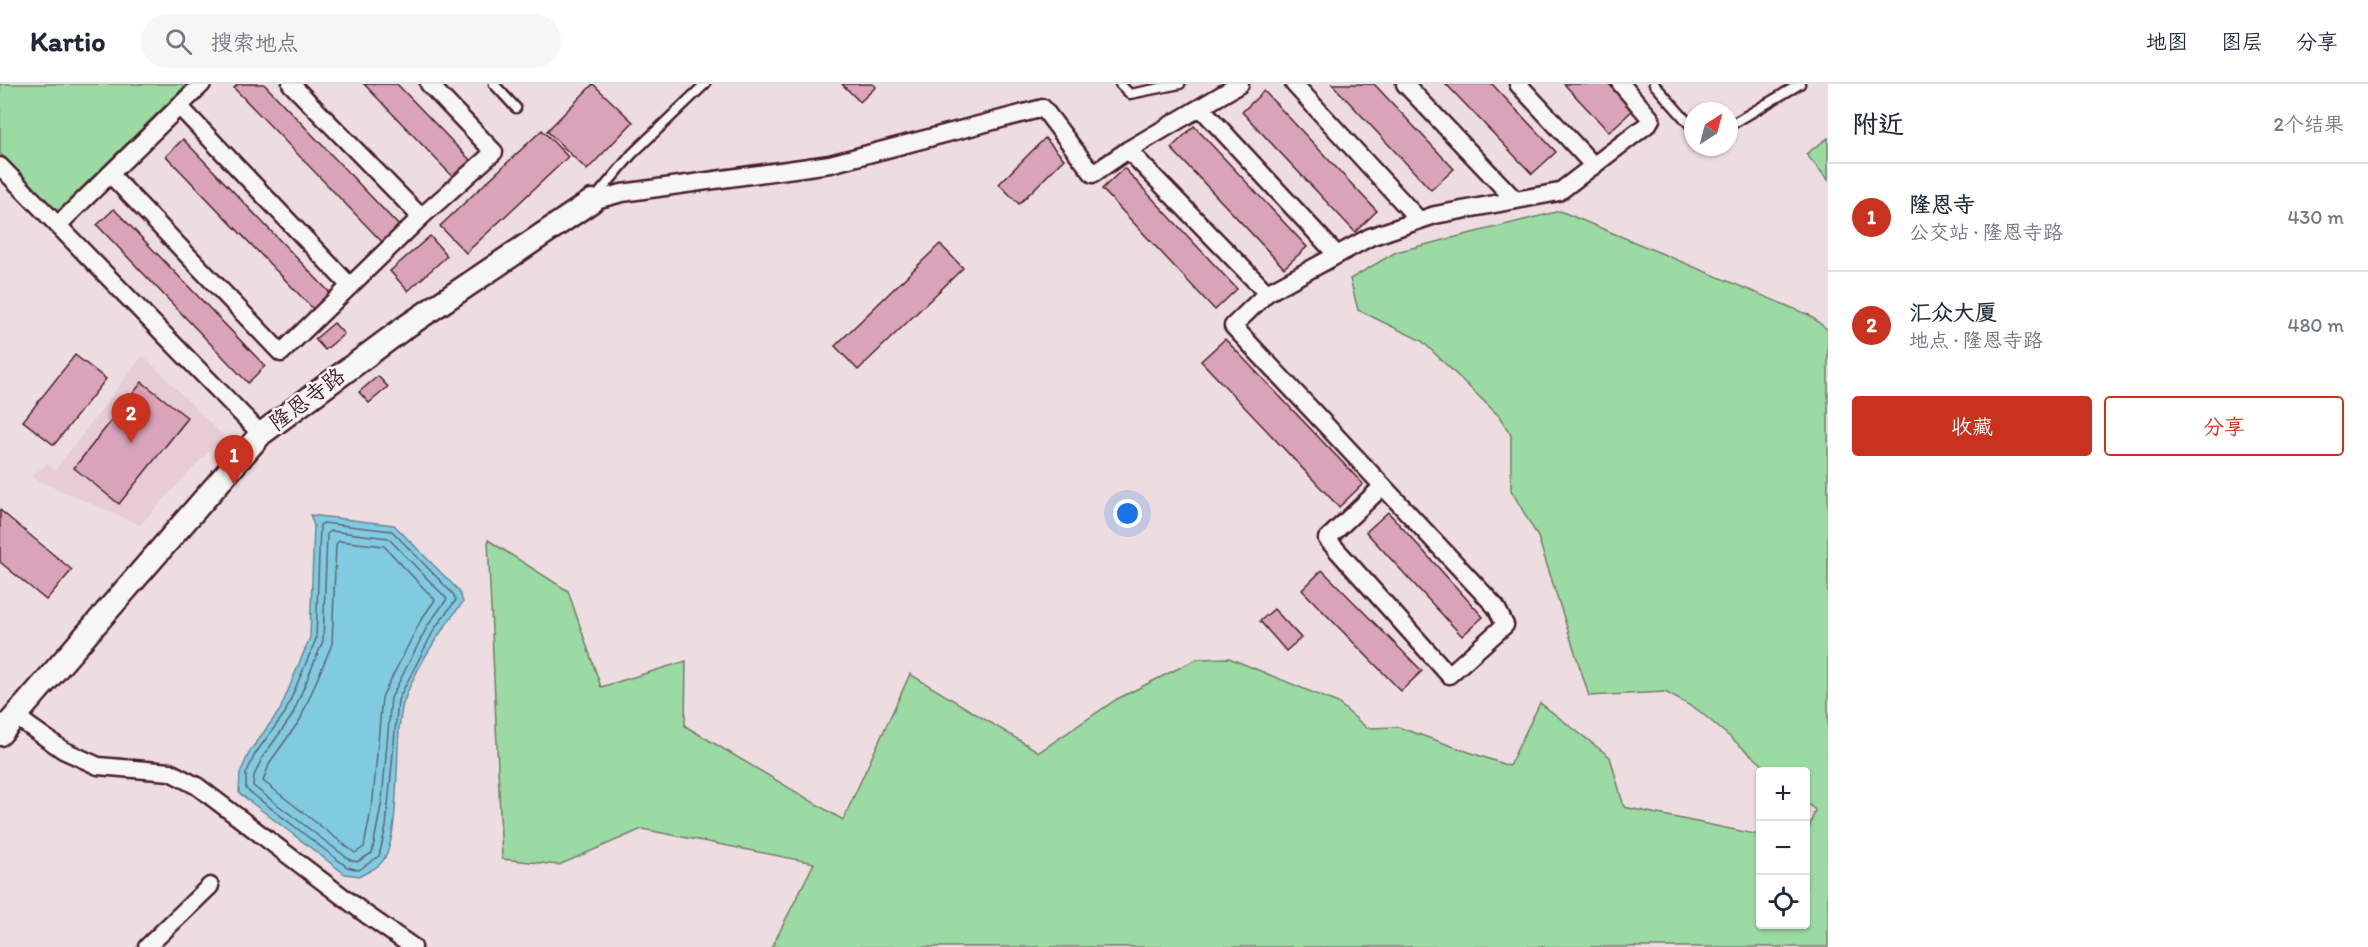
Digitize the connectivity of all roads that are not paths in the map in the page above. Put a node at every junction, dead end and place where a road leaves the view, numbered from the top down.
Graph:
1 (202, 84) edge
2 (291, 84) edge
3 (429, 84) edge
4 (494, 84) edge
5 (705, 84) edge
6 (1120, 84) edge
7 (1180, 84) edge
8 (1240, 84) edge
9 (1294, 84) edge
10 (1405, 84) edge
11 (1518, 84) edge
12 (1621, 84) edge
13 (1800, 84) edge
14 (1658, 85) edge
15 (179, 106) junction
16 (516, 108) dead end
17 (1201, 108) junction
18 (1684, 117) edge
19 (1738, 121) edge
20 (1128, 150) junction
21 (0, 166) edge
22 (1594, 166) junction
23 (110, 174) junction
24 (1515, 200) junction
25 (592, 201) junction
26 (421, 217) junction
27 (1419, 220) junction
28 (58, 225) junction
29 (1337, 255) junction
30 (350, 286) junction
31 (1267, 293) junction
32 (261, 434) junction
33 (1383, 486) junction
34 (15, 716) junction
35 (0, 734) edge
36 (210, 886) dead end
37 (147, 947) edge
38 (413, 947) edge

1 - 15 street
2 - 26 street
3 - 26 street
4 - 16 lane
5 - 25 lane
6 - 7 lane
8 - 17 street
9 - 27 street
10 - 24 street
11 - 22 street
12 - 22 street
13 - 19 lane
14 - 18 lane
15 - 23 street
15 - 30 street
17 - 20 street
17 - 29 street
20 - 25 street
20 - 31 street
21 - 28 street
22 - 24 street
23 - 28 street
23 - 30 street
24 - 27 street
25 - 32 street, 隆恩寺路
26 - 30 street
27 - 29 street
28 - 32 street
29 - 31 street
31 - 33 street
32 - 34 street, 隆恩寺路
33 - 33 street
34 - 35 street, 隆恩寺路
34 - 38 street
36 - 37 street

